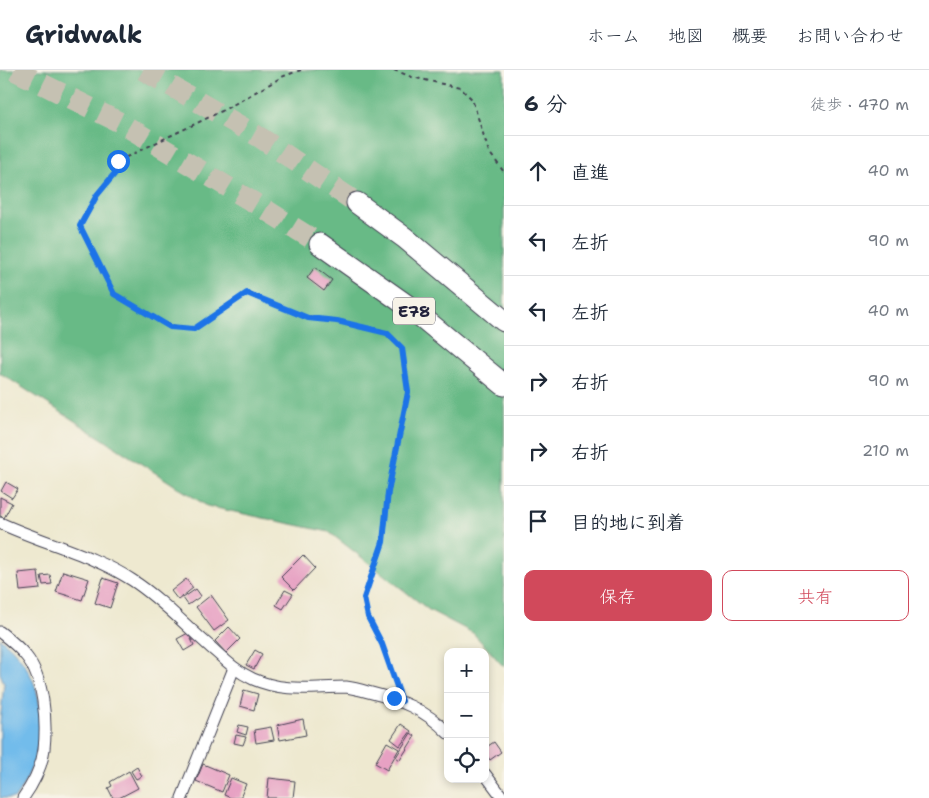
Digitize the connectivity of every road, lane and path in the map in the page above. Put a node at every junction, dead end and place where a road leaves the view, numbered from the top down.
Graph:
1 (301, 70) edge
2 (394, 70) edge
3 (504, 172) edge
4 (358, 203) tunnel mouth
5 (320, 244) tunnel mouth
6 (504, 321) edge
7 (504, 385) edge
8 (0, 523) edge
9 (0, 632) edge
10 (234, 668) junction
11 (402, 701) junction
12 (444, 730) edge
13 (489, 779) edge
14 (23, 798) edge
15 (182, 798) edge
16 (504, 798) edge

1 - 11 path
2 - 3 path
4 - 6 highway
5 - 7 highway, E78
8 - 10 street
9 - 14 street
10 - 11 street
10 - 15 street
11 - 12 street
13 - 16 street

